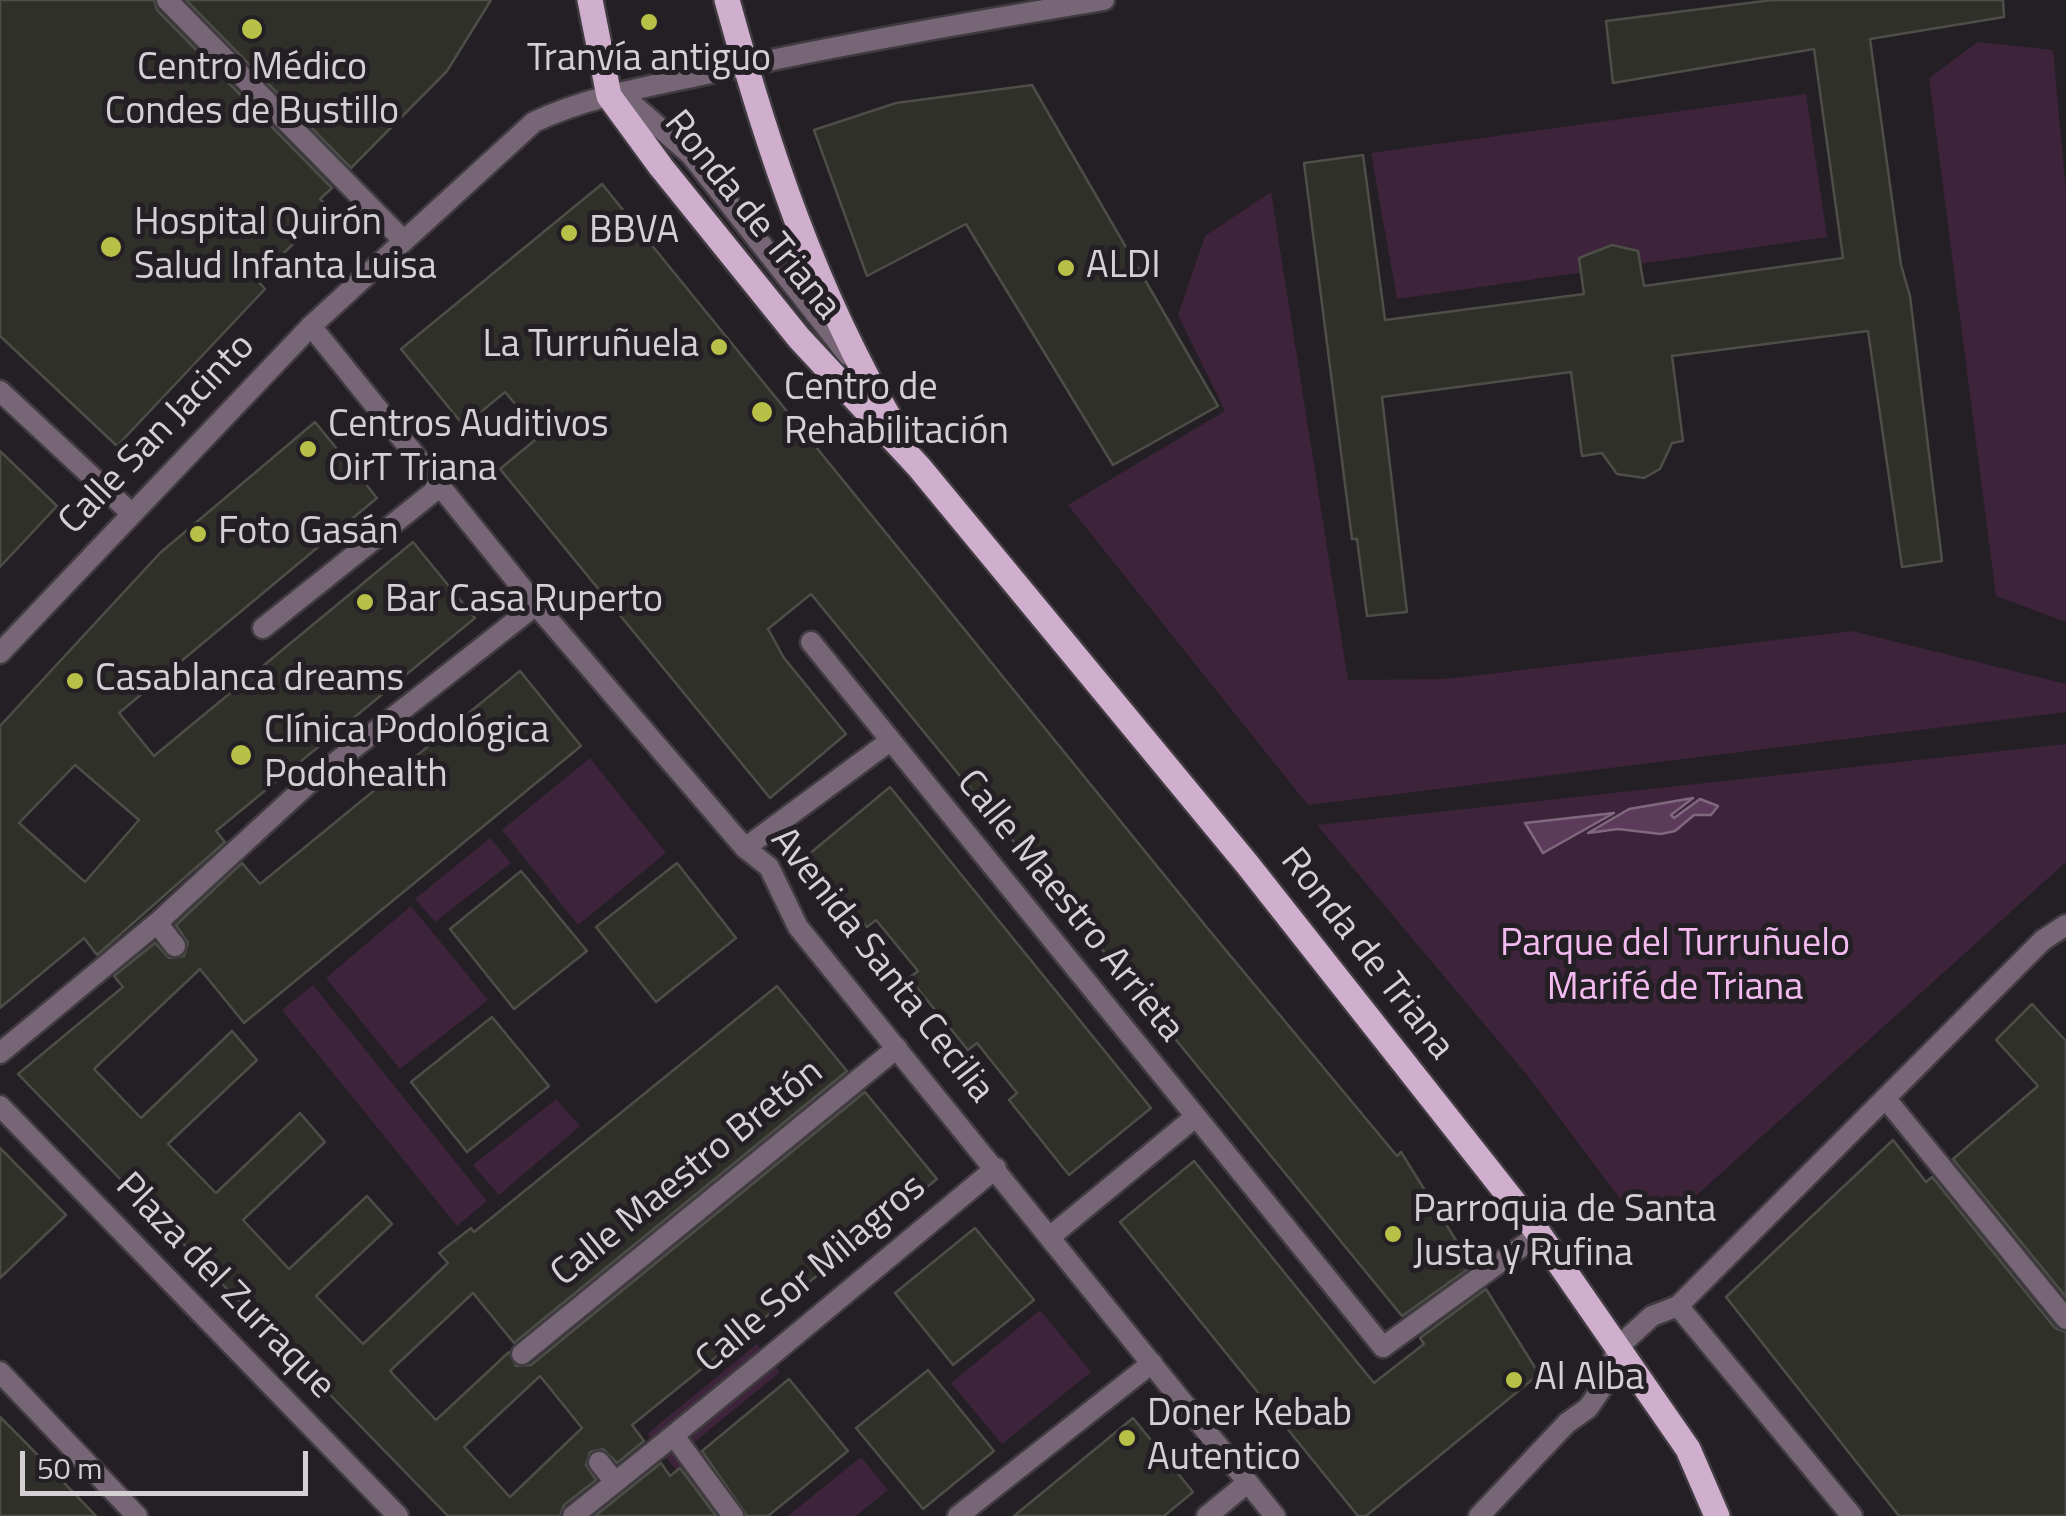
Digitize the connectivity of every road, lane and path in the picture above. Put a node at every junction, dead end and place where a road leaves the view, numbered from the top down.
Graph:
1 (167, 0) edge
2 (590, 0) edge
3 (727, 0) edge
4 (1104, 0) edge
5 (745, 66) junction
6 (615, 95) junction
7 (404, 241) junction
8 (311, 326) junction
9 (865, 376) junction
10 (0, 391) edge
11 (918, 466) junction
12 (442, 484) junction
13 (131, 512) junction
14 (536, 604) junction
15 (264, 628) dead end
16 (811, 642) dead end
17 (1, 650) edge
18 (890, 741) junction
19 (745, 848) junction
20 (157, 923) junction
21 (2066, 925) edge
22 (174, 946) dead end
23 (898, 1048) junction
24 (0, 1052) edge
25 (1886, 1099) junction
26 (0, 1106) edge
27 (1194, 1118) junction
28 (996, 1168) junction
29 (1539, 1234) junction
30 (1052, 1236) junction
31 (1678, 1306) junction
32 (2066, 1319) edge
33 (1618, 1347) junction
34 (522, 1354) dead end
35 (1152, 1362) junction
36 (0, 1372) edge
37 (666, 1442) junction
38 (599, 1462) dead end
39 (615, 1482) junction
40 (1246, 1484) junction
41 (137, 1516) edge
42 (398, 1516) edge
43 (572, 1516) edge
44 (733, 1516) edge
45 (958, 1516) edge
46 (1207, 1516) edge
47 (1275, 1516) edge
48 (1478, 1516) edge
49 (1717, 1516) edge
50 (1852, 1516) edge

1 - 7 street
2 - 6 main road
3 - 5 main road, Ronda de Triana
4 - 5 street, Calle San Jacinto
5 - 6 street, Calle San Jacinto
5 - 9 main road, Ronda de Triana
6 - 7 street, Calle San Jacinto
6 - 9 street, Ronda de Triana
6 - 11 main road, Ronda de Triana
7 - 8 street, Calle San Jacinto
8 - 12 street, Avenida Santa Cecilia
8 - 13 street, Calle San Jacinto
9 - 11 main road, Ronda de Triana
10 - 13 street
11 - 29 main road, Ronda de Triana
12 - 14 street, Avenida Santa Cecilia
12 - 15 street
13 - 17 street, Calle San Jacinto
14 - 19 street, Avenida Santa Cecilia
14 - 20 street
16 - 18 street, Calle Maestro Arrieta
18 - 19 street
18 - 27 street, Calle Maestro Arrieta
19 - 23 street, Avenida Santa Cecilia
20 - 22 street
20 - 24 street
21 - 25 street
23 - 28 street, Avenida Santa Cecilia
23 - 34 street, Calle Maestro Bretón
25 - 31 street
25 - 32 street
26 - 42 street, Plaza del Zurraque
27 - 29 street, Calle Maestro Arrieta
27 - 30 street
28 - 30 street, Avenida Santa Cecilia
28 - 37 street, Calle Sor Milagros
29 - 33 main road, Ronda de Triana
30 - 35 street, Avenida Santa Cecilia
31 - 33 street
31 - 50 street
33 - 48 street
33 - 49 main road, Ronda de Triana
35 - 40 street, Avenida Santa Cecilia
35 - 45 street
36 - 41 street
37 - 39 street, Calle Sor Milagros
37 - 44 street
38 - 39 street
39 - 43 street, Calle Sor Milagros
40 - 46 street
40 - 47 street, Avenida Santa Cecilia

